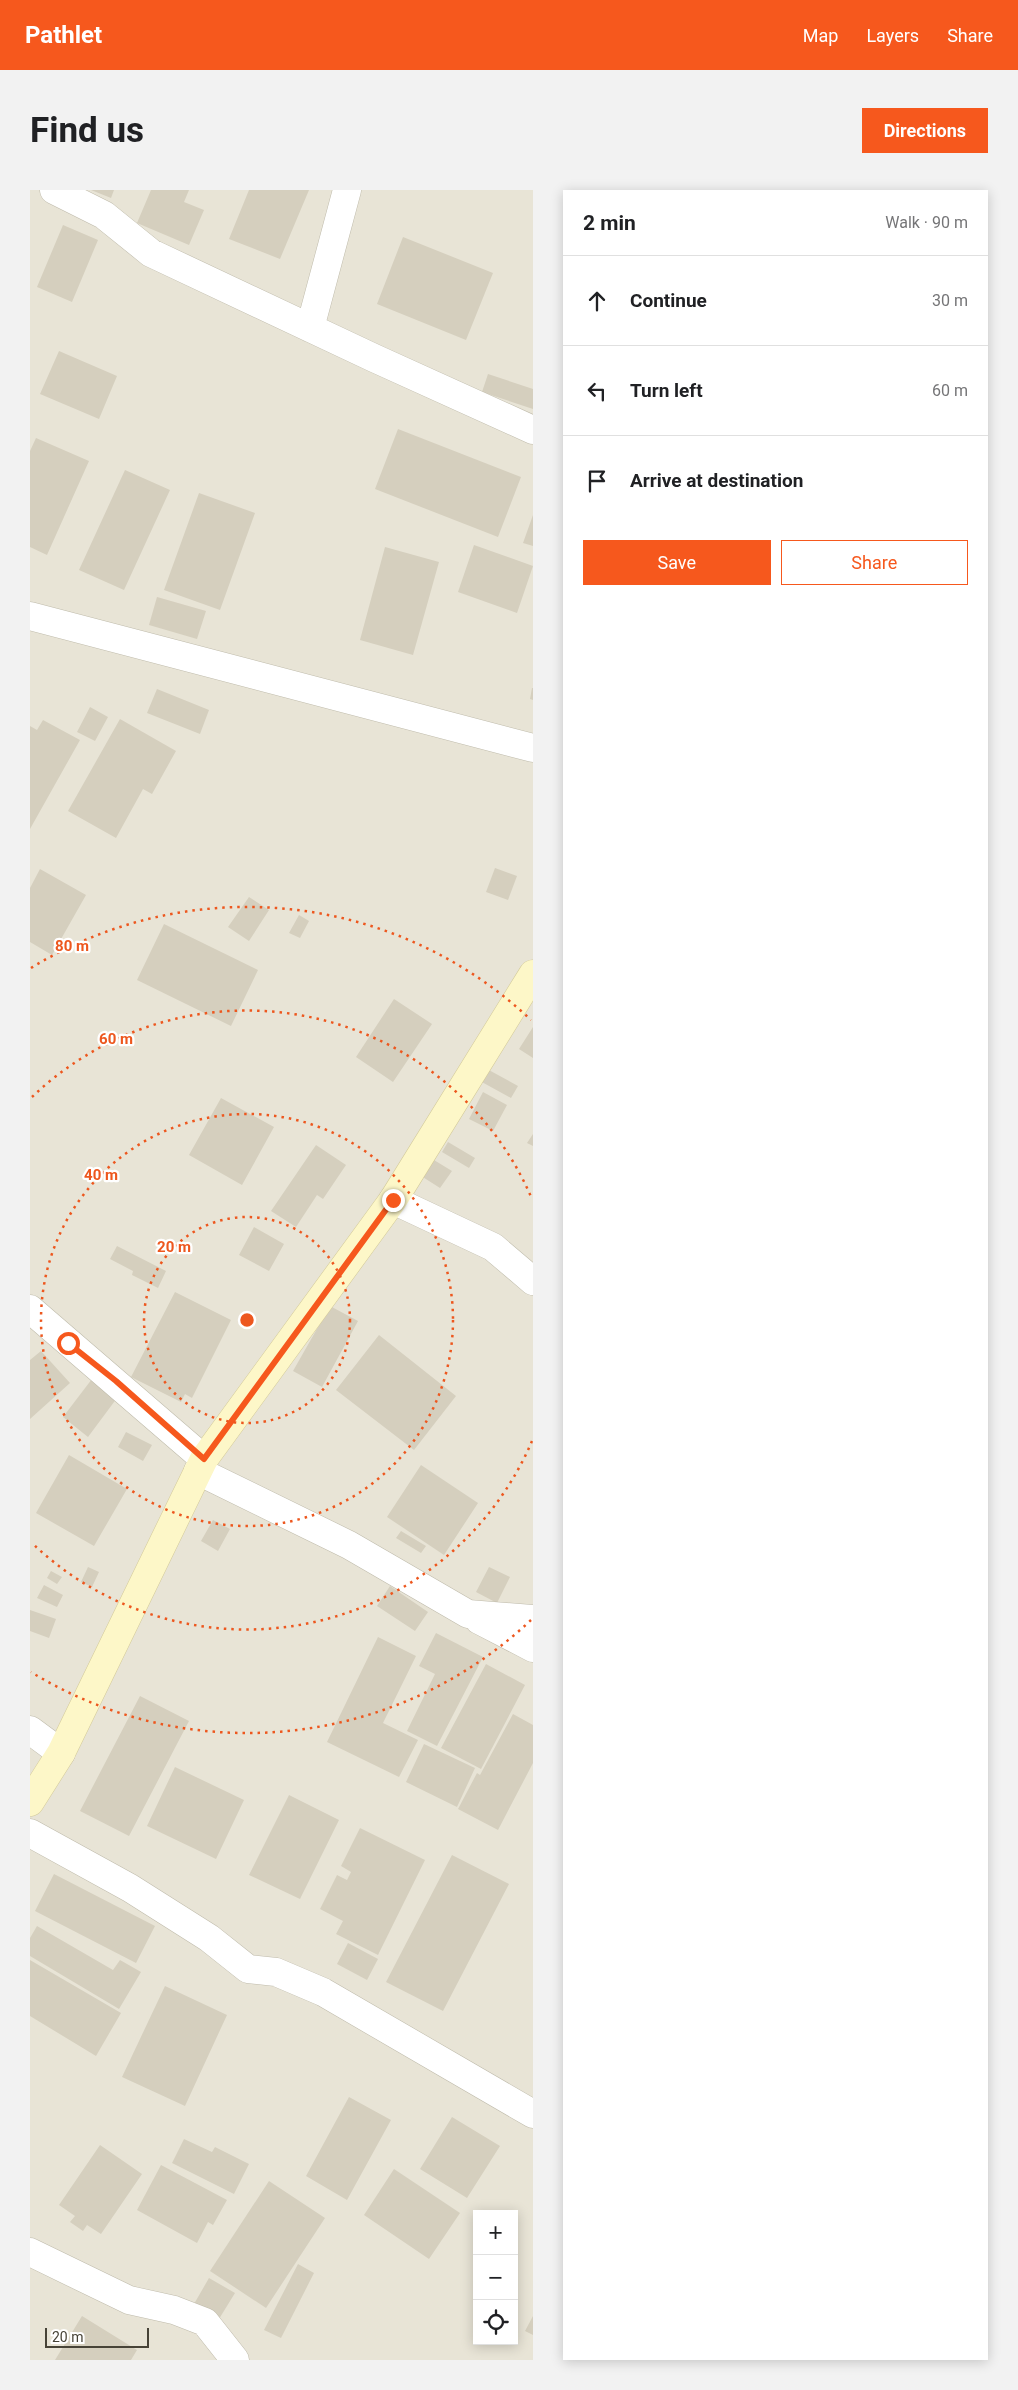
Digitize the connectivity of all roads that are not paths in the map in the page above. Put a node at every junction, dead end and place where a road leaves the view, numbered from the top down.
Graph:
1 (54, 190) edge
2 (348, 190) edge
3 (310, 328) junction
4 (533, 430) edge
5 (30, 616) edge
6 (533, 748) edge
7 (533, 974) edge
8 (393, 1200) junction
9 (533, 1281) edge
10 (30, 1309) edge
11 (201, 1465) junction
12 (449, 1604) junction
13 (533, 1619) edge
14 (533, 1648) edge
15 (30, 1730) edge
16 (61, 1753) junction
17 (30, 1802) edge
18 (30, 1833) edge
19 (533, 2114) edge
20 (30, 2252) edge
21 (235, 2360) edge

1 - 3 street
2 - 3 street
3 - 4 street
5 - 6 street
7 - 8 street
8 - 9 street
8 - 11 street
10 - 11 street
11 - 12 street
11 - 16 street
12 - 13 street
12 - 14 street
15 - 16 street
16 - 17 street
18 - 19 street
20 - 21 street

